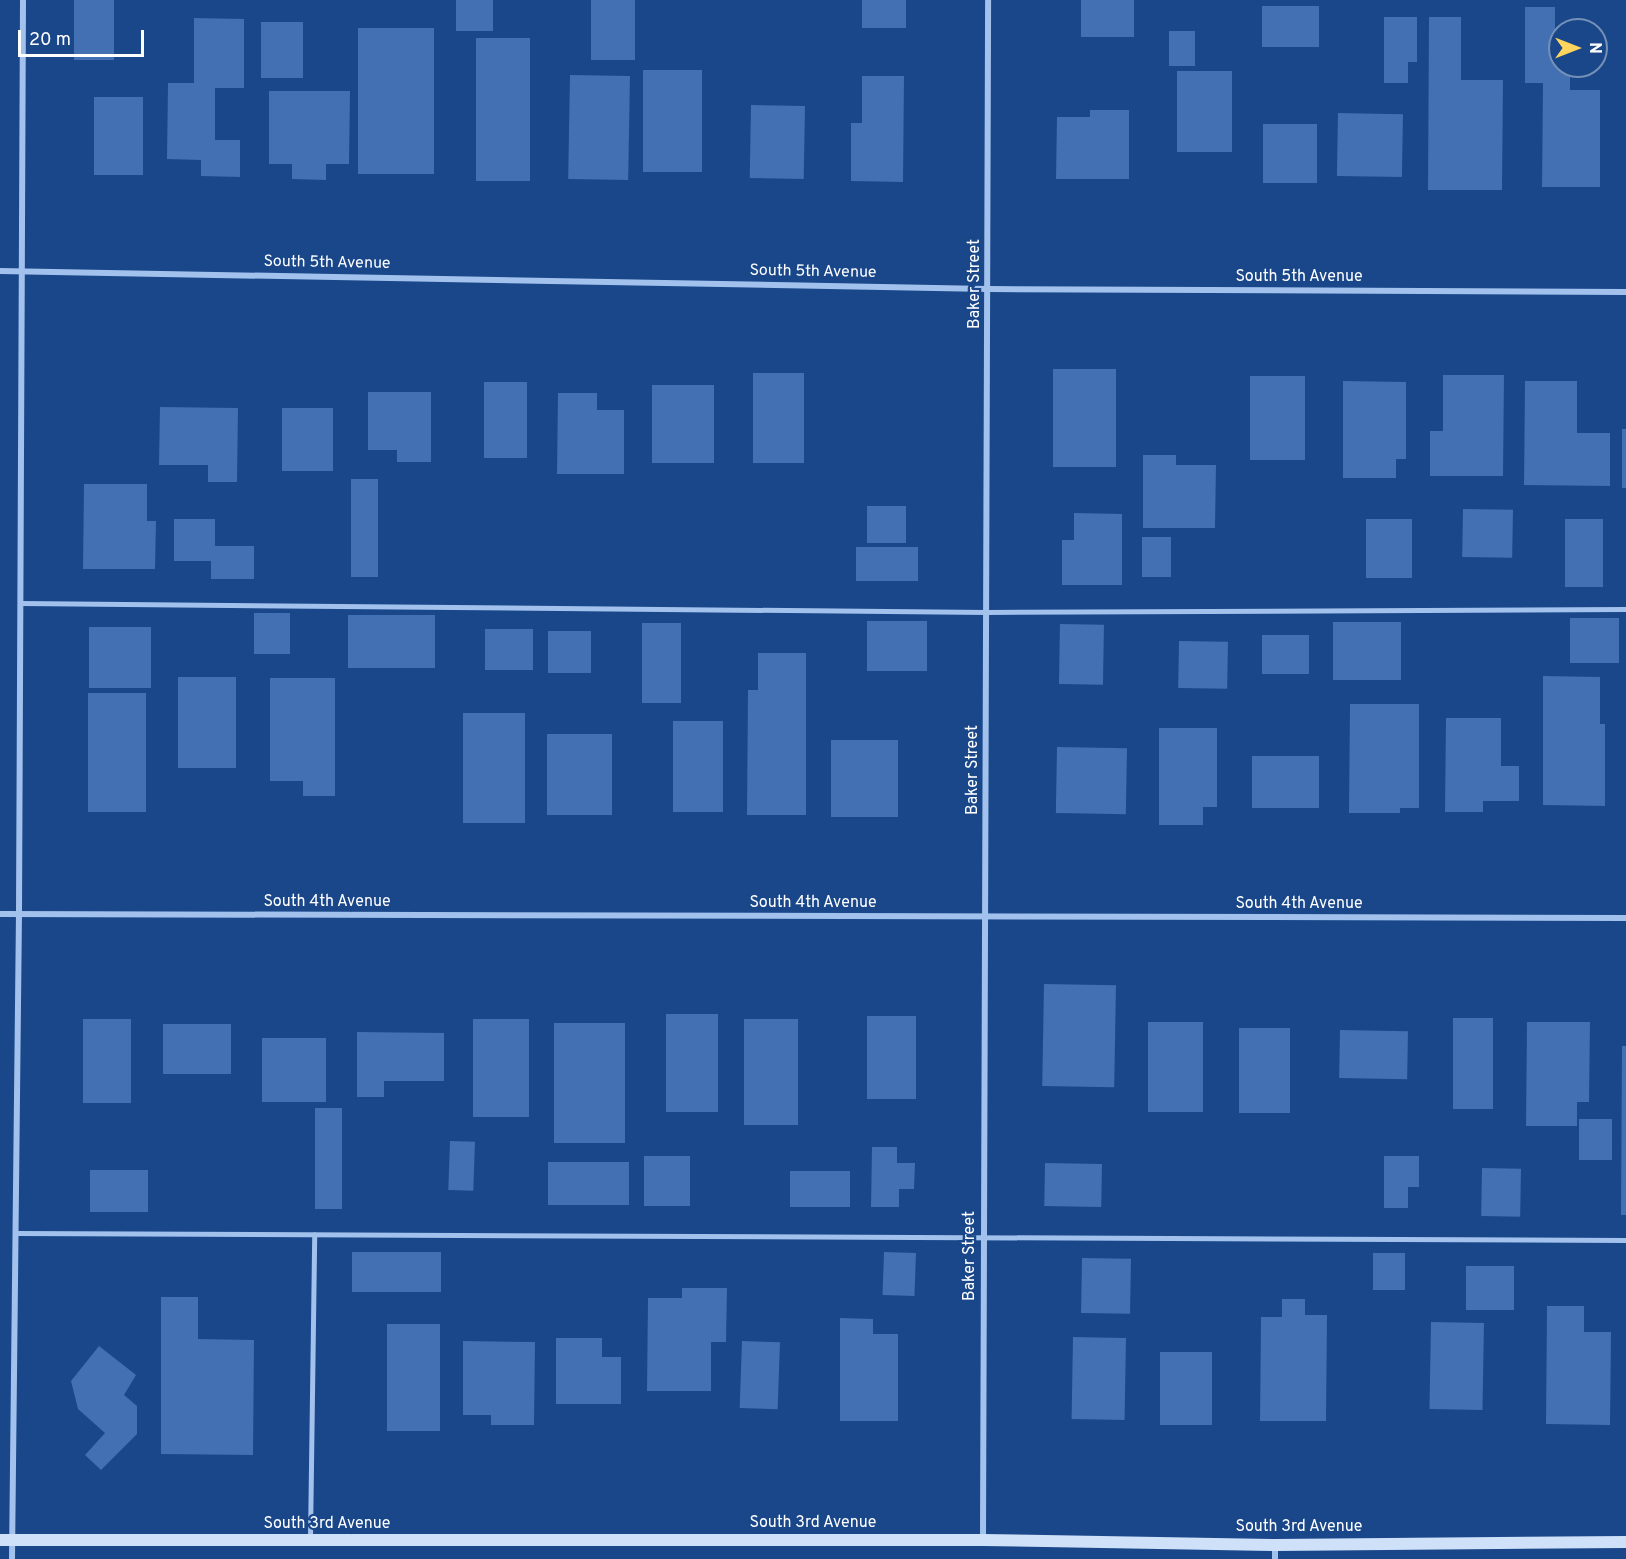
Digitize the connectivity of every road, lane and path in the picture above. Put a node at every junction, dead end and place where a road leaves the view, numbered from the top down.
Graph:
1 (23, 0) edge
2 (988, 0) edge
3 (0, 271) edge
4 (22, 271) junction
5 (988, 289) junction
6 (1626, 292) edge
7 (20, 603) junction
8 (1626, 609) edge
9 (987, 612) junction
10 (0, 914) edge
11 (19, 914) junction
12 (985, 918) junction
13 (1626, 918) edge
14 (15, 1233) junction
15 (315, 1234) junction
16 (984, 1238) junction
17 (1626, 1240) edge
18 (6, 1540) edge
19 (310, 1540) junction
20 (983, 1540) junction
21 (1626, 1542) edge
22 (1275, 1545) junction
23 (12, 1559) edge
24 (1275, 1559) edge

1 - 4 street
2 - 5 street, Baker Street
3 - 4 street, South 5th Avenue
4 - 5 street, South 5th Avenue
4 - 7 street
5 - 6 street, South 5th Avenue
5 - 9 street, Baker Street
7 - 9 lane
7 - 11 street
8 - 9 lane
9 - 12 street, Baker Street
10 - 11 street, South 4th Avenue
11 - 12 street, South 4th Avenue
11 - 14 street
12 - 13 street, South 4th Avenue
12 - 16 street, Baker Street
14 - 15 lane
14 - 18 street
15 - 16 lane
15 - 19 lane
16 - 17 lane
16 - 20 street, Baker Street
18 - 19 street, South 3rd Avenue
18 - 23 street
19 - 20 street, South 3rd Avenue
20 - 22 street, South 3rd Avenue
21 - 22 street, South 3rd Avenue
22 - 24 street

